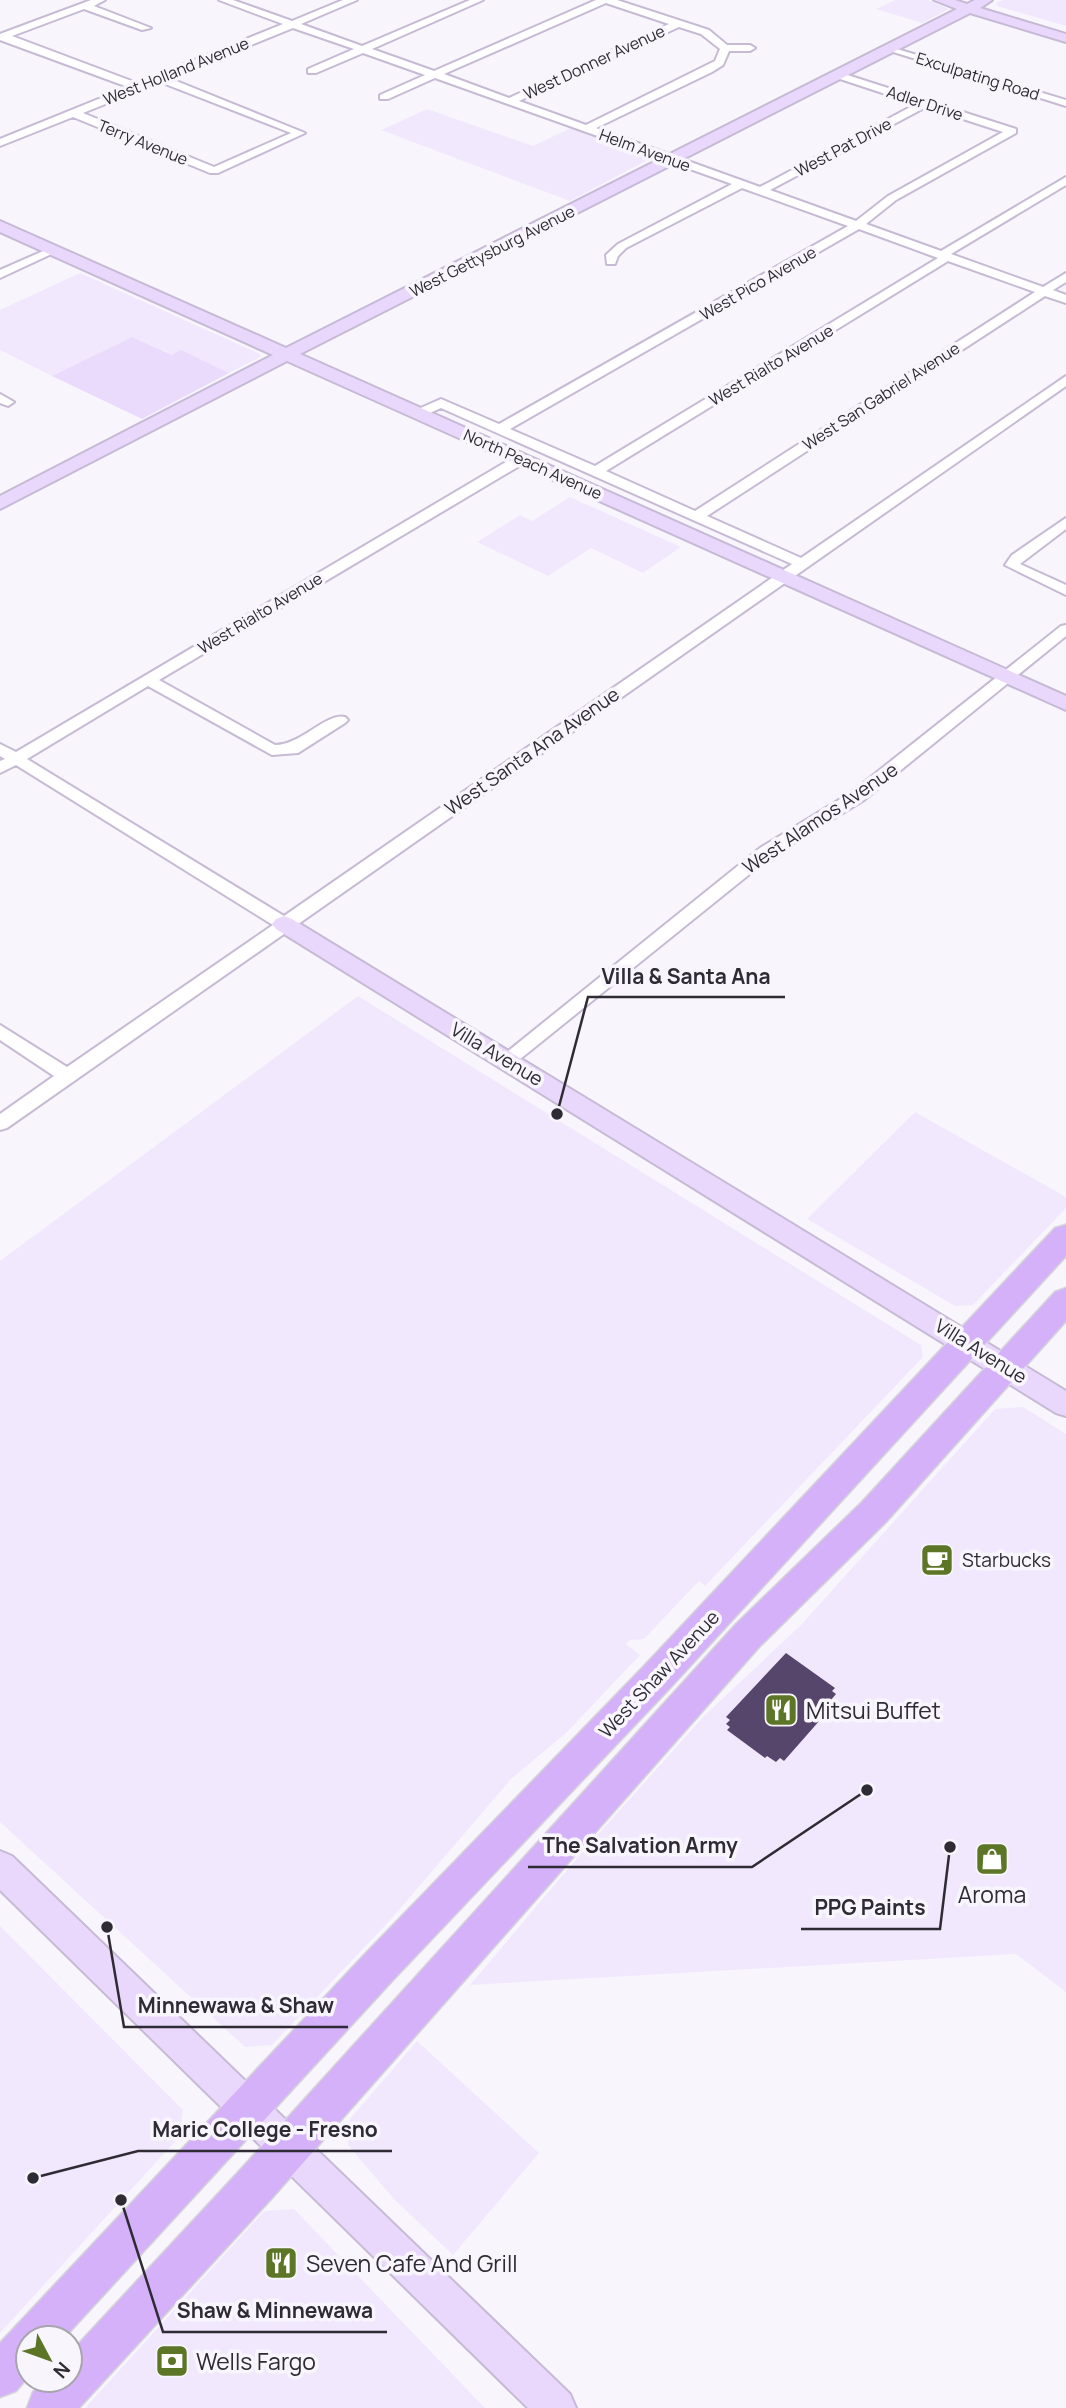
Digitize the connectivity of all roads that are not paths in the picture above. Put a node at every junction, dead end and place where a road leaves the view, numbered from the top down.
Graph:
1 (100, 0) edge
2 (224, 0) edge
3 (352, 0) edge
4 (478, 0) edge
5 (605, 0) edge
6 (941, 0) edge
7 (973, 3) edge
8 (85, 6) junction
9 (678, 23) junction
10 (292, 24) junction
11 (146, 28) dead end
12 (1066, 30) edge
13 (2, 36) edge
14 (1066, 38) edge
15 (725, 48) junction
16 (750, 48) dead end
17 (891, 48) junction
18 (362, 49) junction
19 (312, 71) dead end
20 (435, 74) junction
21 (838, 75) junction
22 (160, 78) junction
23 (137, 87) junction
24 (384, 97) dead end
25 (509, 102) junction
26 (925, 103) junction
27 (1066, 103) edge
28 (73, 113) junction
29 (586, 129) junction
30 (1012, 131) joint
31 (0, 143) edge
32 (673, 160) junction
33 (1066, 180) edge
34 (741, 184) junction
35 (760, 191) junction
36 (858, 225) junction
37 (0, 226) edge
38 (54, 250) junction
39 (945, 256) junction
40 (611, 261) dead end
41 (0, 274) edge
42 (1066, 277) edge
43 (1044, 292) junction
44 (1066, 299) edge
45 (287, 354) junction
46 (1066, 380) edge
47 (421, 413) junction
48 (500, 429) junction
49 (521, 459) junction
50 (595, 472) junction
51 (0, 503) edge
52 (696, 516) junction
53 (1066, 523) edge
54 (801, 563) junction
55 (783, 575) junction
56 (1066, 591) edge
57 (1066, 629) edge
58 (1006, 677) junction
59 (148, 680) junction
60 (1066, 704) edge
61 (340, 720) dead end
62 (0, 749) edge
63 (16, 758) junction
64 (0, 768) edge
65 (284, 924) junction
66 (0, 1031) edge
67 (508, 1060) junction
68 (66, 1076) junction
69 (0, 1123) edge
70 (1066, 1236) edge
71 (1066, 1300) edge
72 (967, 1342) junction
73 (1005, 1367) junction
74 (1066, 1405) edge
75 (784, 1540) junction
76 (657, 1677) junction
77 (698, 1693) junction
78 (0, 1867) edge
79 (532, 1878) junction
80 (248, 2108) junction
81 (287, 2148) junction
82 (47, 2324) edge
83 (14, 2360) edge
84 (0, 2375) edge
85 (49, 2408) edge
86 (556, 2408) edge

1 - 8 street
2 - 10 street, Helm Avenue
3 - 10 street, West Holland Avenue
4 - 18 street
5 - 9 street
5 - 20 street
6 - 7 street
7 - 12 street
7 - 14 street
7 - 17 street, West Gettysburg Avenue
8 - 11 street
8 - 13 street
9 - 15 street
9 - 25 street, West Donner Avenue
10 - 18 street, Helm Avenue
10 - 22 street, West Holland Avenue
13 - 23 street
15 - 16 street
15 - 29 street
17 - 21 street, West Gettysburg Avenue
17 - 27 street, Exculpating Road
18 - 19 street
18 - 20 street, Helm Avenue
20 - 24 street
20 - 25 street, Helm Avenue
21 - 26 street, Adler Drive
21 - 32 street, West Gettysburg Avenue
22 - 23 street, West Holland Avenue
22 - 28 street, Terry Avenue
23 - 28 street, West Holland Avenue
25 - 29 street, Helm Avenue
26 - 30 street, Adler Drive
26 - 35 street, West Pat Drive
28 - 31 street, West Holland Avenue
29 - 32 street, Helm Avenue
30 - 36 street, West Pico Avenue
32 - 34 street, Helm Avenue
32 - 45 street, West Gettysburg Avenue
33 - 39 street, West Rialto Avenue
34 - 35 street, Helm Avenue
34 - 40 street
35 - 36 street, Helm Avenue
36 - 39 street, Helm Avenue
36 - 48 street, West Pico Avenue
37 - 38 street, North Peach Avenue
38 - 41 street
38 - 45 street, North Peach Avenue
39 - 43 street, Helm Avenue
39 - 50 street, West Rialto Avenue
42 - 43 street, West San Gabriel Avenue
43 - 44 street, Helm Avenue
43 - 52 street, West San Gabriel Avenue
45 - 47 street, North Peach Avenue
45 - 51 street, West Gettysburg Avenue
46 - 54 street, West Santa Ana Avenue
47 - 48 street
47 - 49 street, North Peach Avenue
48 - 50 street
49 - 55 street, North Peach Avenue
49 - 59 street, West Rialto Avenue
50 - 52 street
52 - 54 street
53 - 56 street
54 - 55 street, West Santa Ana Avenue
55 - 58 street, North Peach Avenue
55 - 65 street, West Santa Ana Avenue
57 - 58 street, West Alamos Avenue
58 - 60 street, North Peach Avenue
58 - 67 street, West Alamos Avenue
59 - 61 street
59 - 63 street, West Rialto Avenue
62 - 63 street, Villa Avenue
63 - 64 street, West Rialto Avenue
63 - 65 street, Villa Avenue
65 - 67 street, Villa Avenue
65 - 68 street, West Santa Ana Avenue
66 - 68 street
67 - 72 street, Villa Avenue
68 - 69 street, West Santa Ana Avenue
70 - 72 main road, West Shaw Avenue
71 - 73 main road, West Shaw Avenue
72 - 73 street, Villa Avenue
72 - 75 main road, West Shaw Avenue
73 - 74 street, Villa Avenue
73 - 77 main road, West Shaw Avenue
75 - 76 main road, West Shaw Avenue
75 - 77 main road
76 - 79 main road
76 - 80 main road, West Shaw Avenue
77 - 79 main road, West Shaw Avenue
78 - 80 street
79 - 81 main road, West Shaw Avenue
80 - 81 street
80 - 82 main road, West Shaw Avenue
81 - 85 main road, West Shaw Avenue
81 - 86 street
83 - 84 main road

